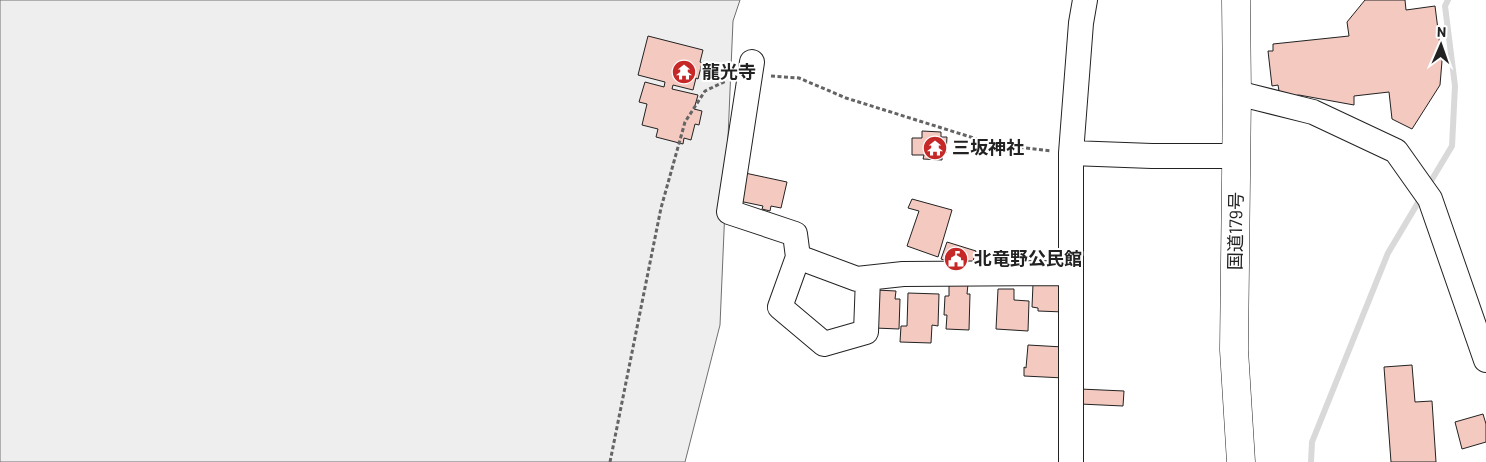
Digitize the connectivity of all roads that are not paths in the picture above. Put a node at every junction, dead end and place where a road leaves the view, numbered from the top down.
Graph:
1 (1085, 0) edge
2 (1236, 0) edge
3 (761, 69) road end
4 (1237, 93) junction
5 (1071, 153) junction
6 (1236, 156) junction
7 (798, 257) junction
8 (1071, 273) junction
9 (868, 278) junction
10 (1486, 360) edge
11 (1071, 462) edge
12 (1241, 462) edge

1 - 5 street
2 - 4 highway, 国道179号
3 - 7 street
4 - 6 highway, 国道179号
4 - 10 street
5 - 6 street
5 - 8 street
6 - 12 highway, 国道179号
7 - 9 street
7 - 9 street
8 - 9 street
8 - 11 street

